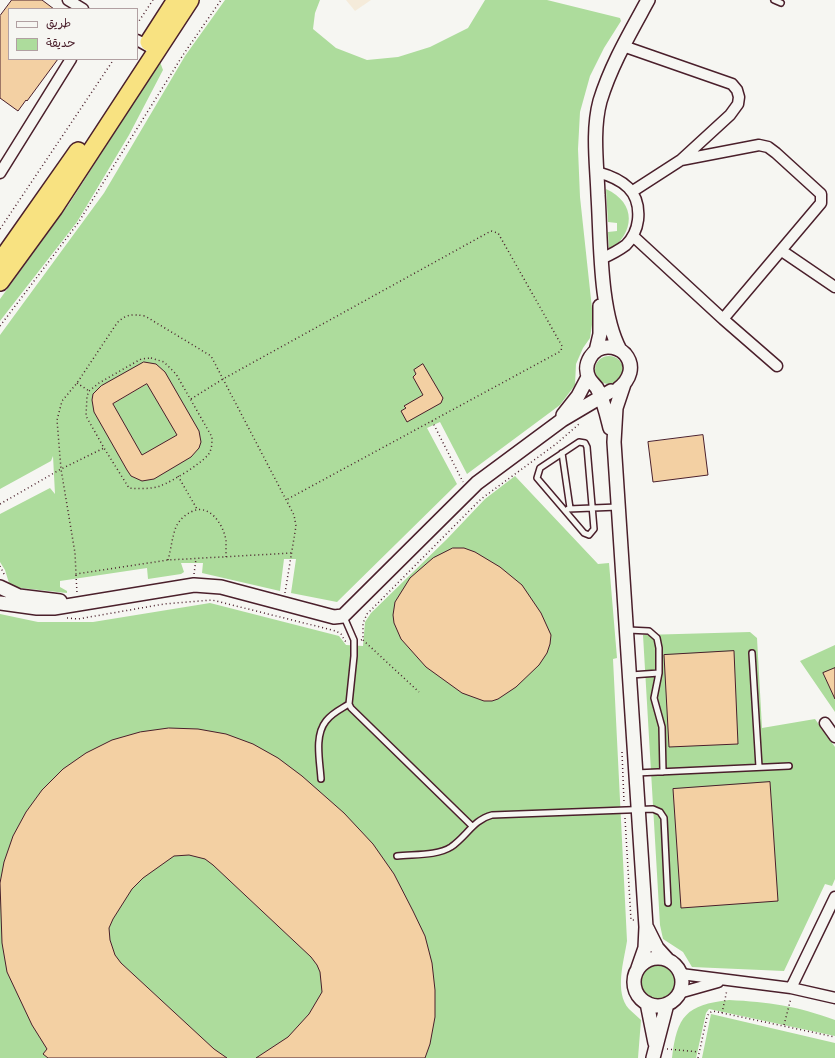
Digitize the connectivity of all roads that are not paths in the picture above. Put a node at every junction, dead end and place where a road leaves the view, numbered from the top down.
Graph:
1 (68, 0) edge
2 (176, 0) edge
3 (190, 0) edge
4 (648, 0) edge
5 (774, 0) edge
6 (781, 3) dead end
7 (81, 8) edge
8 (147, 46) edge
9 (623, 46) junction
10 (70, 60) edge
11 (682, 160) junction
12 (597, 172) junction
13 (0, 173) edge
14 (633, 191) junction
15 (633, 236) junction
16 (782, 251) junction
17 (601, 259) junction
18 (0, 262) edge
19 (0, 282) edge
20 (835, 287) edge
21 (604, 291) junction
22 (723, 319) junction
23 (620, 350) junction
24 (596, 351) junction
25 (777, 366) dead end
26 (588, 377) junction
27 (624, 384) junction
28 (603, 392) junction
29 (550, 429) junction
30 (614, 442) junction
31 (562, 453) junction
32 (619, 507) junction
33 (570, 508) junction
34 (592, 508) junction
35 (563, 509) junction
36 (3, 583) edge
37 (72, 598) junction
38 (0, 603) edge
39 (343, 616) junction
40 (628, 630) junction
41 (752, 653) dead end
42 (660, 673) junction
43 (630, 675) junction
44 (349, 704) junction
45 (825, 723) dead end
46 (835, 737) edge
47 (789, 766) dead end
48 (759, 767) junction
49 (663, 772) junction
50 (636, 773) junction
51 (321, 779) dead end
52 (639, 808) junction
53 (472, 826) junction
54 (397, 856) dead end
55 (835, 897) edge
56 (668, 903) dead end
57 (646, 923) junction
58 (667, 959) junction
59 (638, 968) junction
60 (681, 974) junction
61 (727, 980) junction
62 (792, 988) junction
63 (679, 992) junction
64 (835, 998) edge
65 (647, 1003) junction
66 (667, 1004) junction
67 (654, 1051) edge

1 - 7 street
2 - 8 highway
3 - 8 highway
4 - 9 street
5 - 6 lane
8 - 18 highway
8 - 19 highway
9 - 11 street
9 - 12 street
10 - 13 street
11 - 14 street
11 - 16 street
12 - 14 street
12 - 17 street
14 - 15 street
15 - 17 street
15 - 22 street
16 - 20 street
16 - 22 street
17 - 21 street
21 - 23 street
21 - 24 street
22 - 25 street
23 - 24 street
23 - 27 street
24 - 26 street
26 - 28 street
26 - 29 street
27 - 28 street
27 - 30 street
28 - 29 street
28 - 30 street
29 - 39 street
30 - 32 street
31 - 33 lane
31 - 34 lane
31 - 35 lane
32 - 34 lane
32 - 40 street
33 - 34 lane
33 - 35 lane
34 - 35 lane
36 - 37 street
37 - 38 street
37 - 39 street
39 - 44 lane
40 - 42 lane
40 - 43 street
41 - 48 lane
42 - 43 lane
42 - 49 lane
43 - 50 street
44 - 51 lane
44 - 53 lane
45 - 46 street
47 - 48 lane
48 - 49 lane
49 - 50 lane
50 - 52 street
52 - 53 lane
52 - 56 lane
52 - 57 street
53 - 54 lane
55 - 62 street
57 - 58 street
57 - 59 street
58 - 59 street
58 - 60 street
59 - 65 street
60 - 61 street
60 - 63 street
61 - 62 street
61 - 63 street
62 - 64 street
63 - 66 street
65 - 66 street
65 - 67 street
66 - 67 street

